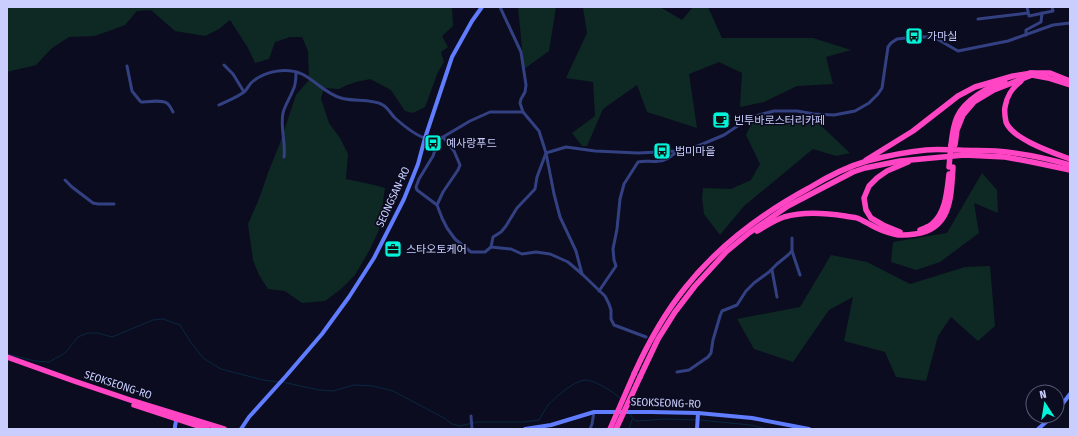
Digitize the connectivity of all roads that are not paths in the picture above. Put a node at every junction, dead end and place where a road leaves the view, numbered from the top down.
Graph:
1 (482, 7) edge
2 (500, 7) edge
3 (1027, 7) edge
4 (1052, 7) edge
5 (1028, 13) junction
6 (1042, 13) junction
7 (978, 19) dead end
8 (1070, 23) edge
9 (1026, 35) junction
10 (224, 65) dead end
11 (127, 66) dead end
12 (296, 72) junction
13 (1032, 72) junction
14 (1024, 78) junction
15 (1070, 80) edge
16 (1070, 85) edge
17 (244, 92) junction
18 (219, 105) dead end
19 (173, 112) dead end
20 (523, 112) junction
21 (443, 137) junction
22 (425, 138) junction
23 (439, 139) junction
24 (953, 145) junction
25 (678, 151) junction
26 (546, 153) junction
27 (284, 157) dead end
28 (916, 159) junction
29 (1070, 159) edge
30 (862, 163) junction
31 (1070, 165) edge
32 (951, 167) junction
33 (1070, 170) edge
34 (65, 180) dead end
35 (114, 204) dead end
36 (437, 204) junction
37 (749, 233) junction
38 (792, 238) dead end
39 (491, 247) junction
40 (792, 251) junction
41 (772, 270) junction
42 (582, 274) junction
43 (800, 275) dead end
44 (599, 291) junction
45 (777, 297) dead end
46 (646, 337) dead end
47 (7, 357) edge
48 (7, 360) edge
49 (677, 372) dead end
50 (594, 412) junction
51 (697, 415) junction
52 (471, 416) dead end
53 (177, 417) junction
54 (472, 428) edge
55 (697, 428) edge
56 (175, 429) edge
57 (207, 429) edge
58 (224, 429) edge
59 (241, 429) edge
60 (524, 429) edge
61 (590, 429) edge
62 (610, 429) edge
63 (616, 429) edge
64 (808, 429) edge

1 - 22 main road, SEONGSAN-RO
2 - 20 street
3 - 5 street
4 - 6 street
5 - 6 street
5 - 7 street
6 - 9 street
8 - 9 street
9 - 25 street
10 - 17 street
11 - 19 street
12 - 17 street
12 - 22 street
12 - 27 street
13 - 15 highway
13 - 24 highway
13 - 30 highway
14 - 16 highway
14 - 24 highway
14 - 29 highway
17 - 18 street
20 - 21 street
20 - 26 street
21 - 23 street
21 - 36 street
22 - 23 street
22 - 59 main road, SEONGSAN-RO
23 - 36 street
24 - 32 highway, bridge
25 - 26 street
25 - 44 street
26 - 39 street
26 - 42 street
28 - 32 highway
28 - 33 highway
28 - 37 highway
30 - 31 highway
30 - 62 highway, bridge
32 - 37 highway
34 - 35 street
36 - 39 street
37 - 63 highway, bridge
38 - 40 street
39 - 42 street
40 - 41 street
40 - 43 street
41 - 45 street
41 - 49 street
42 - 44 street
44 - 46 street
47 - 53 highway, SEOKSEONG-RO
48 - 53 highway, SEOKSEONG-RO
50 - 51 main road, SEOKSEONG-RO
50 - 60 main road, SEOKSEONG-RO
50 - 61 street
51 - 55 main road
51 - 64 main road, SEOKSEONG-RO
52 - 54 street
53 - 56 main road
53 - 57 highway, SEOKSEONG-RO
53 - 58 highway, SEOKSEONG-RO

